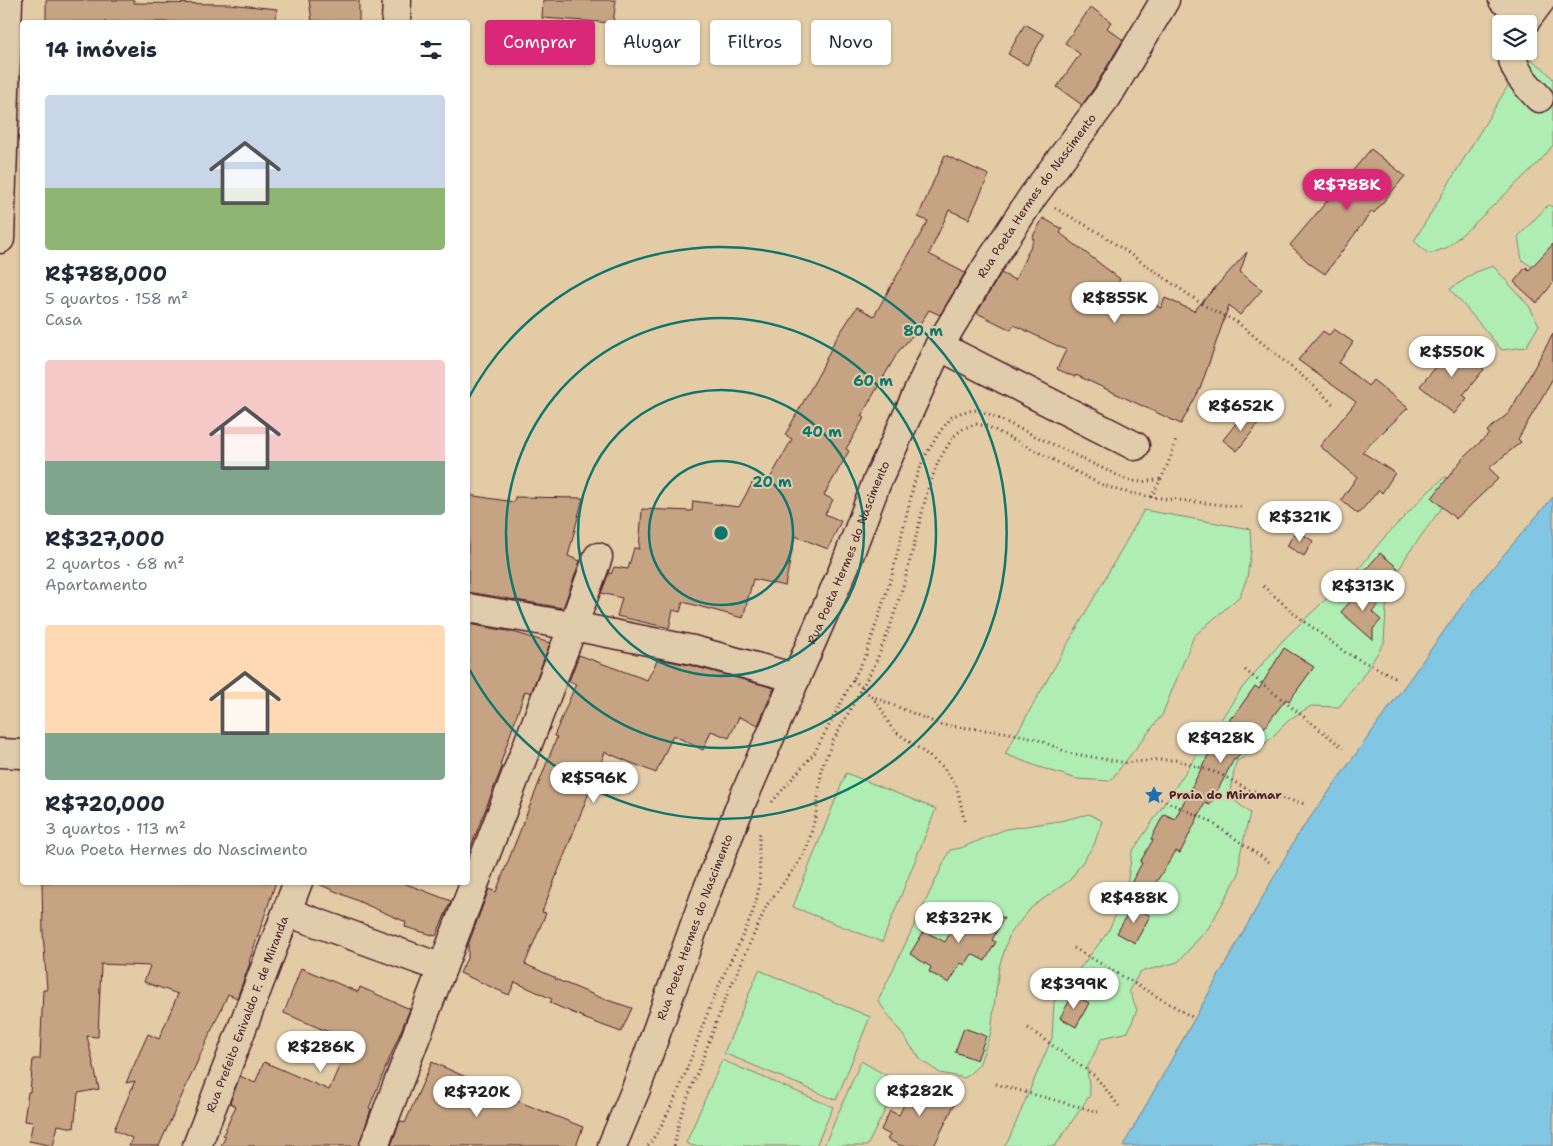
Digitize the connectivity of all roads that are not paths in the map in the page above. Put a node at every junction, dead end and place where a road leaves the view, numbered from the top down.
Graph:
1 (8, 0) edge
2 (397, 0) edge
3 (1165, 0) edge
4 (1503, 0) edge
5 (1531, 13) edge
6 (396, 20) edge
7 (1512, 60) edge
8 (8, 84) edge
9 (1539, 98) dead end
10 (0, 239) edge
11 (940, 346) junction
12 (1135, 446) dead end
13 (598, 557) dead end
14 (470, 608) edge
15 (573, 626) junction
16 (796, 678) junction
17 (0, 753) edge
18 (20, 754) edge
19 (297, 885) edge
20 (287, 912) junction
21 (442, 968) junction
22 (197, 1146) edge
23 (374, 1146) edge
24 (612, 1146) edge

1 - 8 street
2 - 6 street
3 - 11 street, Rua Poeta Hermes do Nascimento
4 - 5 street
7 - 9 street
8 - 10 street
11 - 12 street
11 - 16 street, Rua Poeta Hermes do Nascimento
13 - 15 street
14 - 15 street
15 - 16 street
15 - 21 street
16 - 24 street, Rua Poeta Hermes do Nascimento
17 - 18 street
19 - 20 street, Rua Prefeito Enivaldo F. de Miranda
20 - 21 street
20 - 22 street, Rua Prefeito Enivaldo F. de Miranda
21 - 23 street

